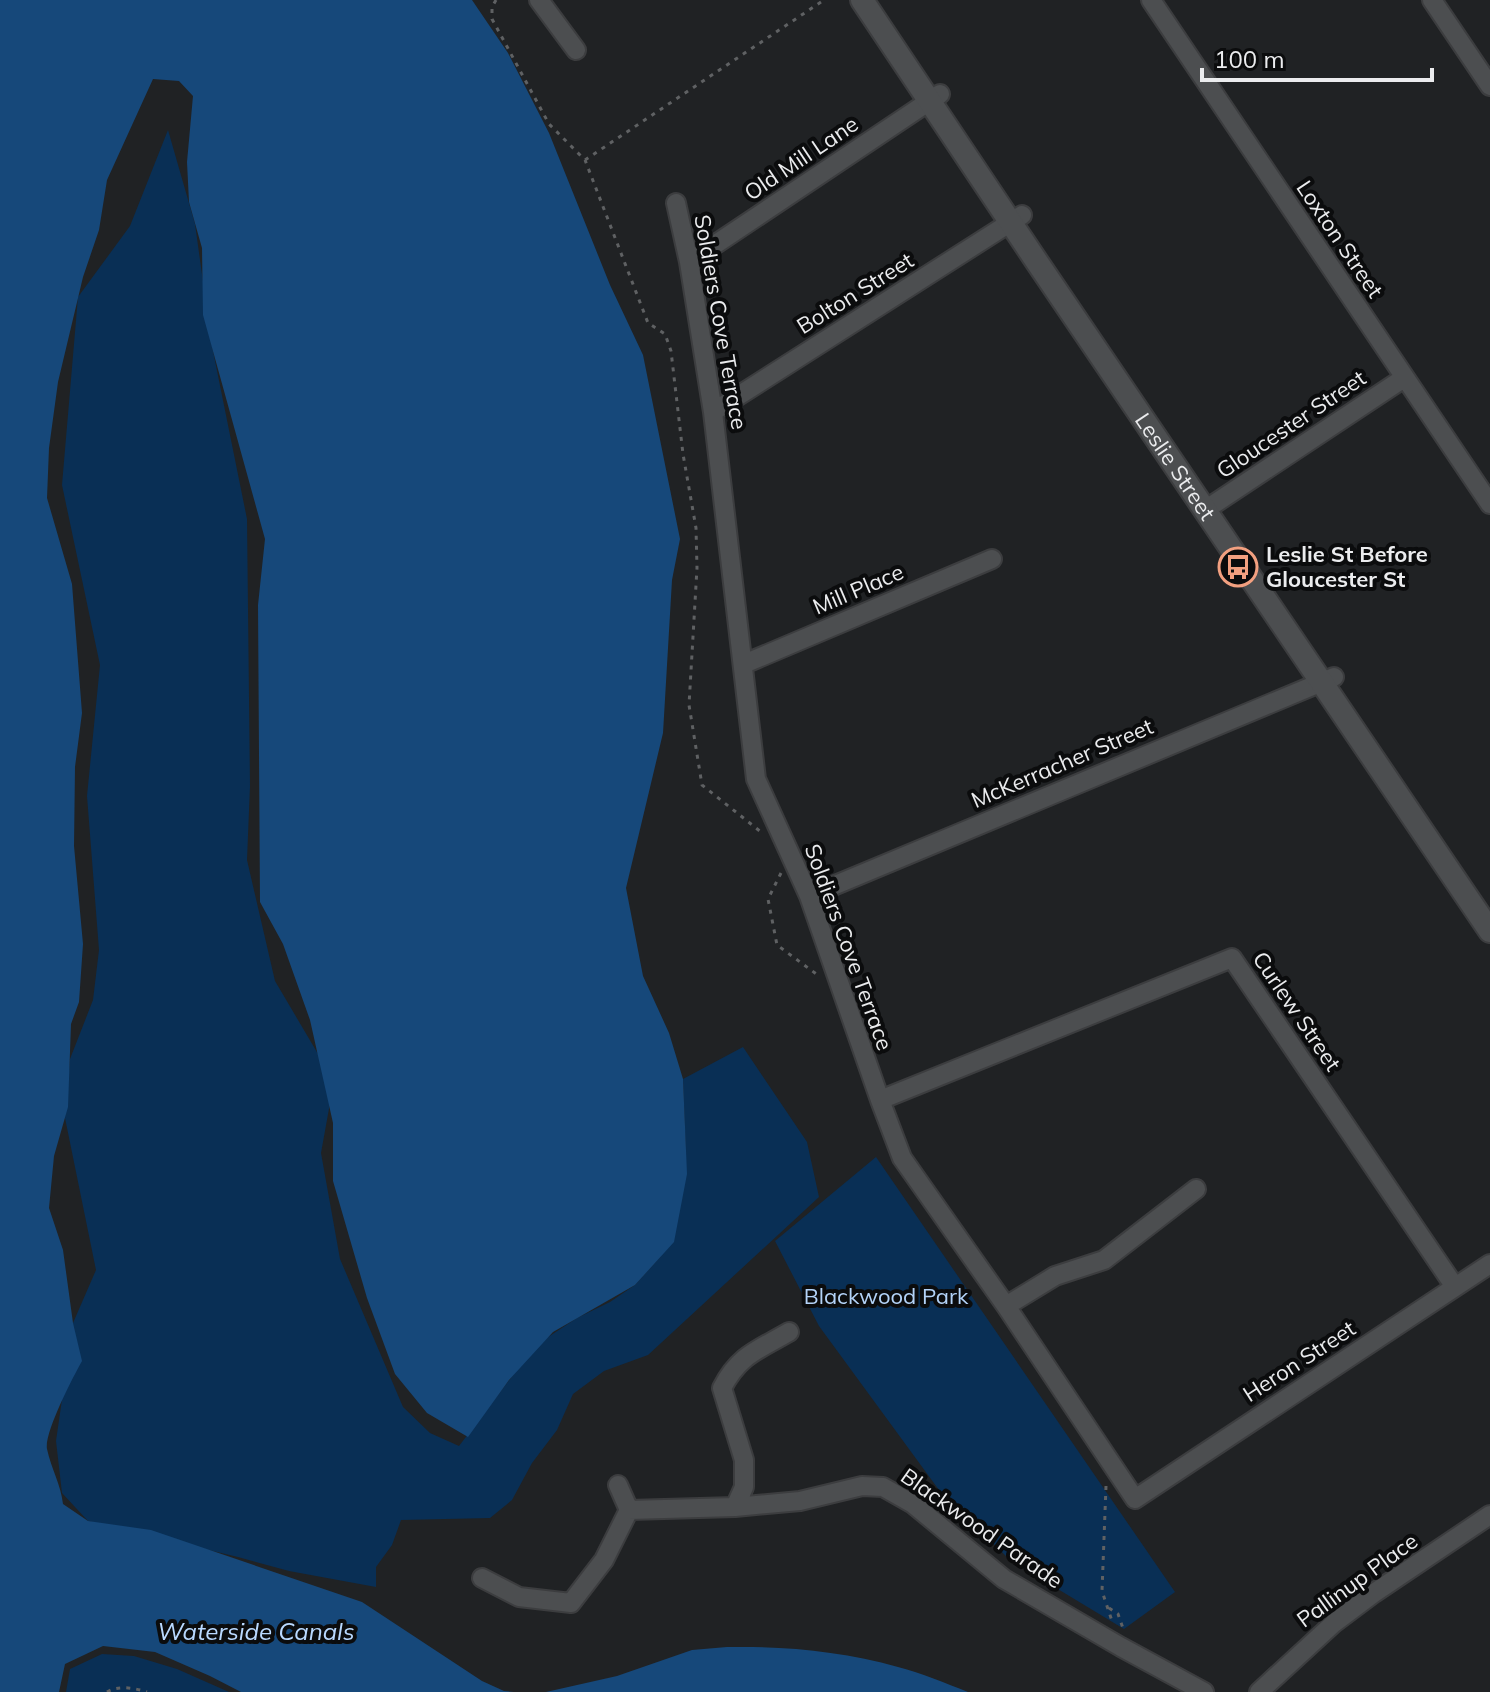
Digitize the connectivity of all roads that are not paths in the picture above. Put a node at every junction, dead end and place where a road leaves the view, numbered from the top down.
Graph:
1 (539, 0) edge
2 (862, 0) edge
3 (877, 0) edge
4 (1151, 0) edge
5 (1432, 0) edge
6 (576, 50) dead end
7 (1490, 86) edge
8 (934, 97) junction
9 (676, 203) dead end
10 (1016, 218) junction
11 (689, 262) junction
12 (1404, 378) junction
13 (713, 412) junction
14 (1490, 504) edge
15 (1210, 507) junction
16 (992, 559) dead end
17 (744, 664) junction
18 (1328, 680) junction
19 (809, 896) junction
20 (1490, 908) edge
21 (1490, 931) edge
22 (880, 1100) junction
23 (1196, 1189) dead end
24 (1490, 1264) edge
25 (1455, 1287) junction
26 (1006, 1306) junction
27 (789, 1332) dead end
28 (618, 1485) dead end
29 (1135, 1499) joint
30 (735, 1507) junction
31 (629, 1510) junction
32 (1490, 1515) edge
33 (482, 1578) dead end
34 (1204, 1692) edge
35 (1259, 1692) edge

1 - 6 street
2 - 8 street, Leslie Street
3 - 8 street, Leslie Street
4 - 12 street, Loxton Street
5 - 7 street
8 - 10 street, Leslie Street
8 - 11 street, Old Mill Lane
9 - 11 street, Soldiers Cove Terrace
10 - 13 street, Bolton Street
10 - 15 street, Leslie Street
11 - 13 street, Soldiers Cove Terrace
12 - 14 street, Loxton Street
12 - 15 street, Gloucester Street
13 - 17 street, Soldiers Cove Terrace
15 - 18 street, Leslie Street
16 - 17 street, Mill Place
17 - 19 street, Soldiers Cove Terrace
18 - 19 street, McKerracher Street
18 - 20 street, Leslie Street
18 - 21 street, Leslie Street
19 - 22 street, Soldiers Cove Terrace
22 - 25 street, Curlew Street
22 - 26 street, Soldiers Cove Terrace
23 - 26 street
24 - 25 street, Heron Street
25 - 29 street, Heron Street
26 - 29 street, Soldiers Cove Terrace
27 - 30 street
28 - 31 street
30 - 31 street, Blackwood Parade
30 - 34 street, Blackwood Parade
31 - 33 street
32 - 35 street, Pallinup Place

